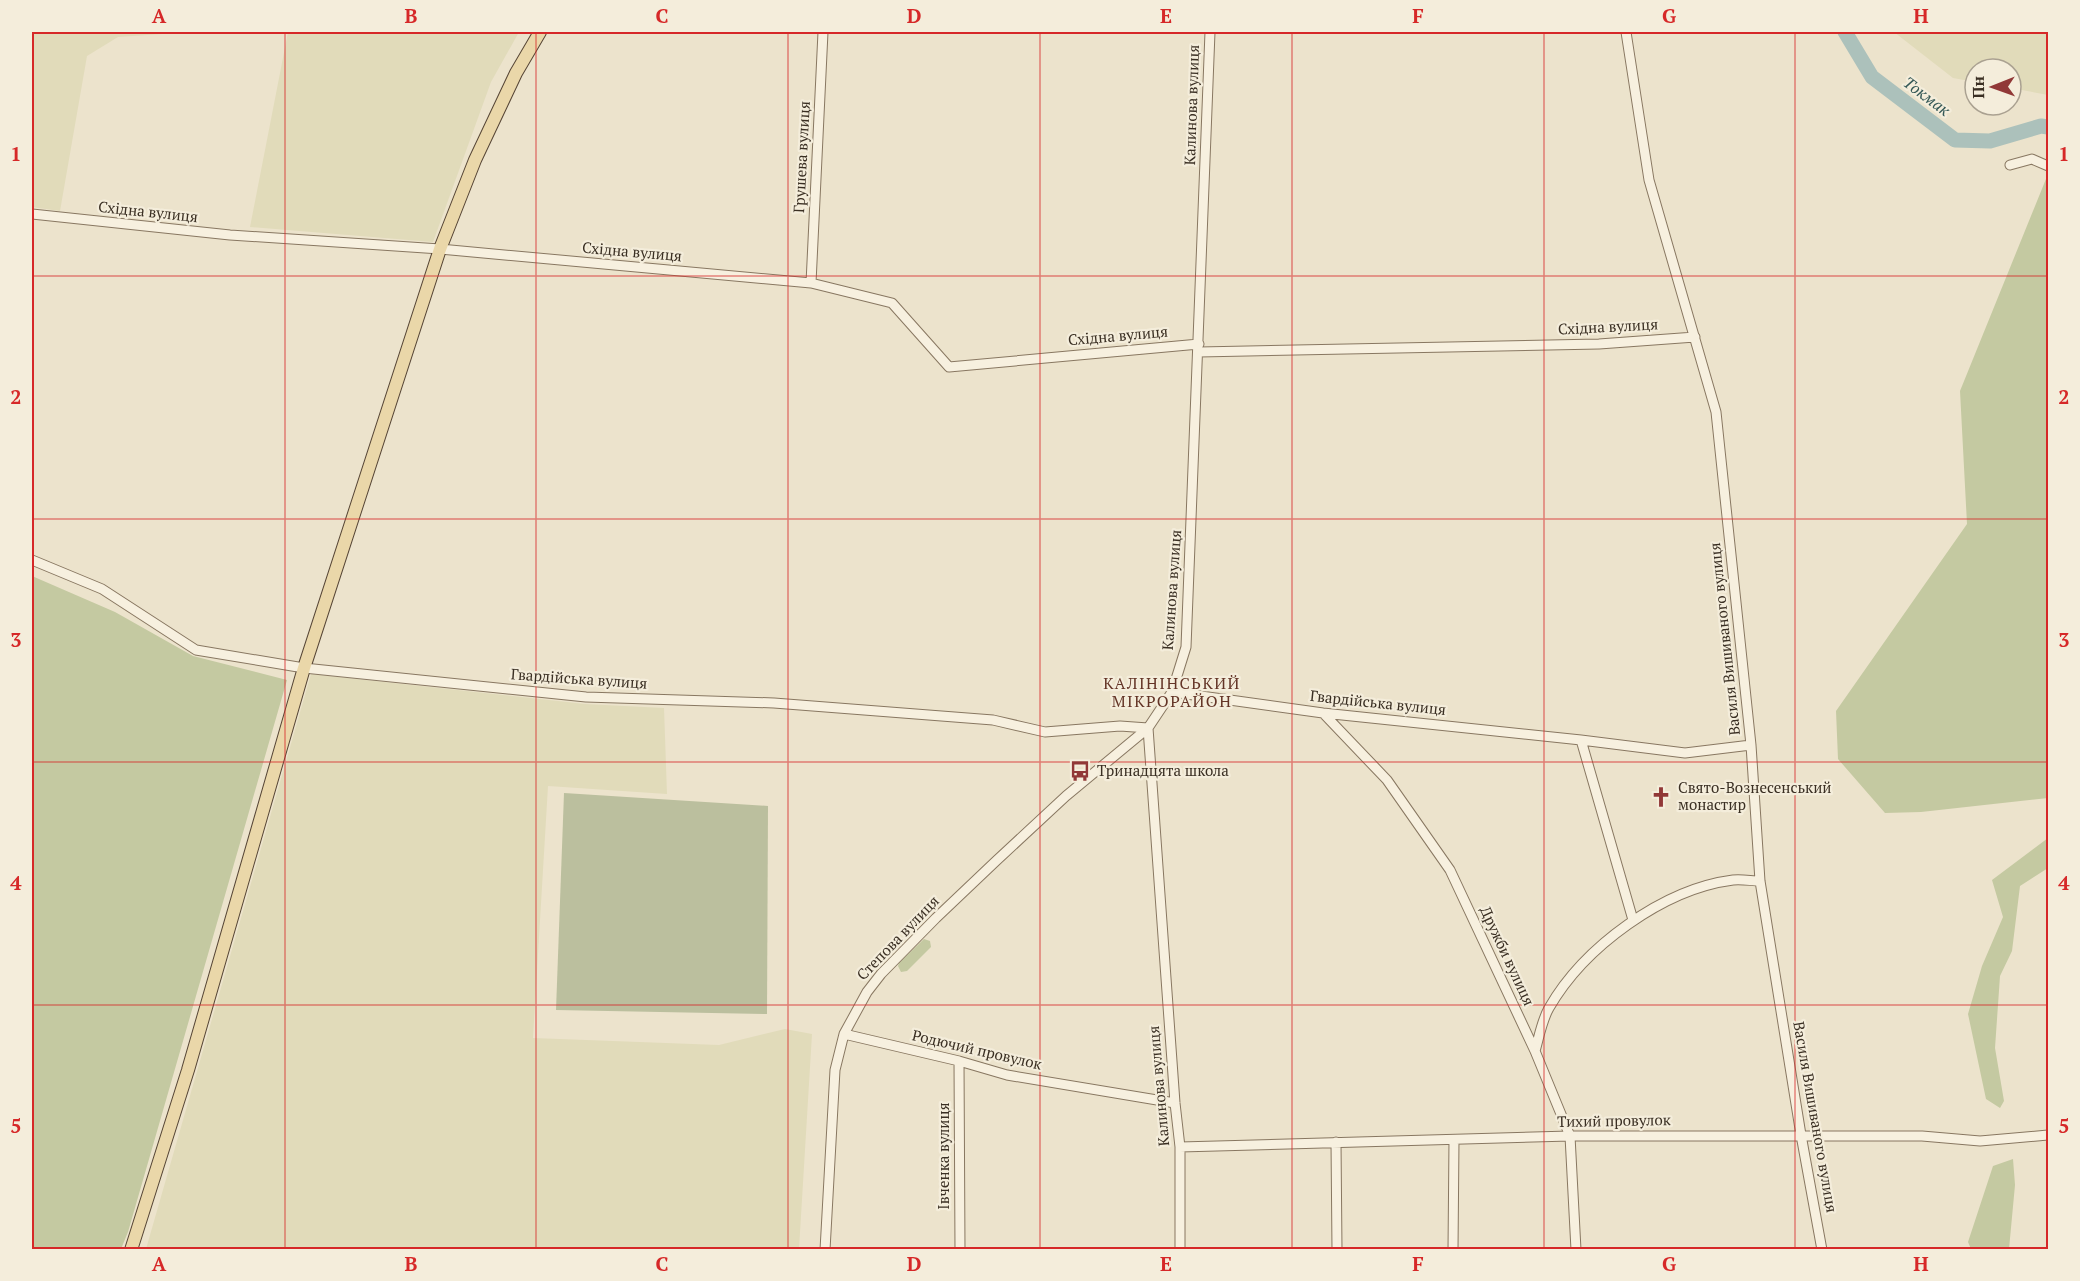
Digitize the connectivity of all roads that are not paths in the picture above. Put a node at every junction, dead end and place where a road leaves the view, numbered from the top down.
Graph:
1 (540, 32) edge
2 (823, 32) edge
3 (1210, 32) edge
4 (1626, 32) edge
5 (2010, 165) dead end
6 (2049, 166) edge
7 (32, 214) edge
8 (440, 249) junction
9 (811, 283) junction
10 (1695, 337) junction
11 (1199, 348) junction
12 (32, 560) edge
13 (304, 668) junction
14 (1172, 692) junction
15 (1323, 713) junction
16 (1148, 728) junction
17 (1581, 740) junction
18 (1751, 745) junction
19 (1760, 881) junction
20 (1632, 920) junction
21 (844, 1034) junction
22 (1534, 1051) junction
23 (959, 1062) junction
24 (1175, 1103) junction
25 (1801, 1135) junction
26 (2049, 1135) edge
27 (1570, 1136) junction
28 (1454, 1140) junction
29 (1336, 1142) junction
30 (1180, 1147) junction
31 (131, 1250) edge
32 (825, 1250) edge
33 (960, 1250) edge
34 (1180, 1250) edge
35 (1337, 1250) edge
36 (1453, 1250) edge
37 (1576, 1250) edge
38 (1822, 1250) edge

1 - 8 main road
2 - 9 street, Грушева вулиця
3 - 11 street, Калинова вулиця
4 - 10 street, Василя Вишиваного вулиця
5 - 6 street
7 - 8 street, Східна вулиця
8 - 9 street, Східна вулиця
8 - 13 main road
9 - 11 street, Східна вулиця
10 - 11 street, Східна вулиця
10 - 18 street, Василя Вишиваного вулиця
11 - 14 street, Калинова вулиця
12 - 13 street, Гвардійська вулиця
13 - 16 street, Гвардійська вулиця
13 - 31 main road
14 - 15 street, Гвардійська вулиця
14 - 16 street, Калинова вулиця
15 - 17 street, Гвардійська вулиця
15 - 22 street, Дружби вулиця
16 - 21 street, Степова вулиця
16 - 24 street, Калинова вулиця
17 - 18 street, Гвардійська вулиця
17 - 20 street
18 - 19 street, Василя Вишиваного вулиця
19 - 20 street
19 - 25 street, Василя Вишиваного вулиця
20 - 22 street
21 - 23 street, Родючий провулок
21 - 32 street, Степова вулиця
22 - 27 street, Дружби вулиця
23 - 24 street, Родючий провулок
23 - 33 street, Івченка вулиця
24 - 30 street, Калинова вулиця
25 - 26 street, Тихий провулок
25 - 27 street, Тихий провулок
25 - 38 street, Василя Вишиваного вулиця
27 - 28 street, Тихий провулок
27 - 37 street, Дружби вулиця
28 - 29 street, Тихий провулок
28 - 36 street
29 - 30 street, Тихий провулок
29 - 35 street
30 - 34 street, Калинова вулиця

